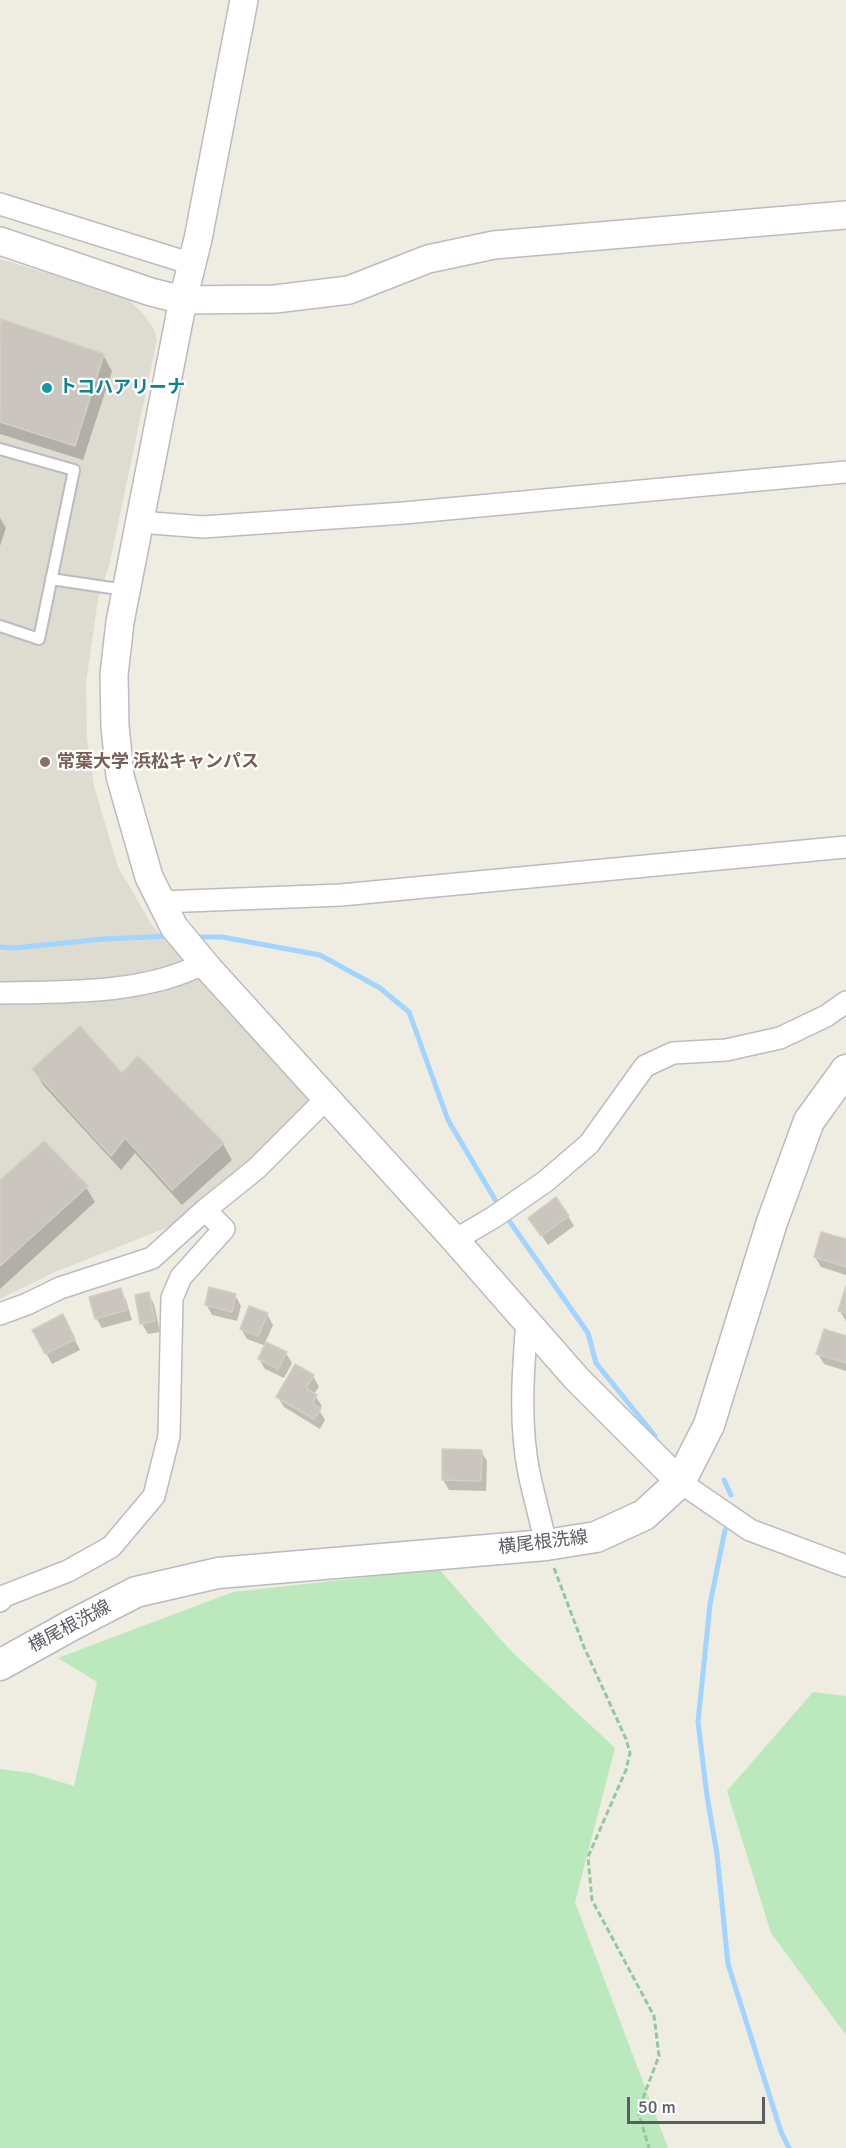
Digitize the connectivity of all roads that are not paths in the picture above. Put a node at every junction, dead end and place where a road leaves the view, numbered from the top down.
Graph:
1 (244, 0) edge
2 (0, 204) edge
3 (846, 215) edge
4 (0, 241) edge
5 (192, 264) junction
6 (183, 300) junction
7 (0, 449) edge
8 (846, 472) edge
9 (139, 522) junction
10 (51, 579) junction
11 (126, 590) junction
12 (0, 626) edge
13 (846, 847) edge
14 (162, 902) junction
15 (204, 963) junction
16 (0, 993) edge
17 (846, 1002) edge
18 (846, 1070) edge
19 (327, 1098) junction
20 (205, 1210) junction
21 (455, 1240) junction
22 (0, 1314) edge
23 (527, 1321) junction
24 (680, 1482) junction
25 (546, 1545) junction
26 (846, 1566) edge
27 (0, 1601) edge
28 (0, 1665) edge

1 - 5 street
2 - 5 street
3 - 6 street
4 - 6 street
5 - 6 street
6 - 9 street
7 - 10 lane
8 - 9 street
9 - 11 street
10 - 11 lane
10 - 12 lane
11 - 14 street
13 - 14 street
14 - 15 street
15 - 16 street
15 - 19 street
17 - 21 street
18 - 24 main road, 横尾根洗線
19 - 20 street
19 - 21 street
20 - 22 street
20 - 27 street
21 - 23 street
23 - 24 street
23 - 25 street
24 - 25 main road, 横尾根洗線
24 - 26 street
25 - 28 main road, 横尾根洗線

